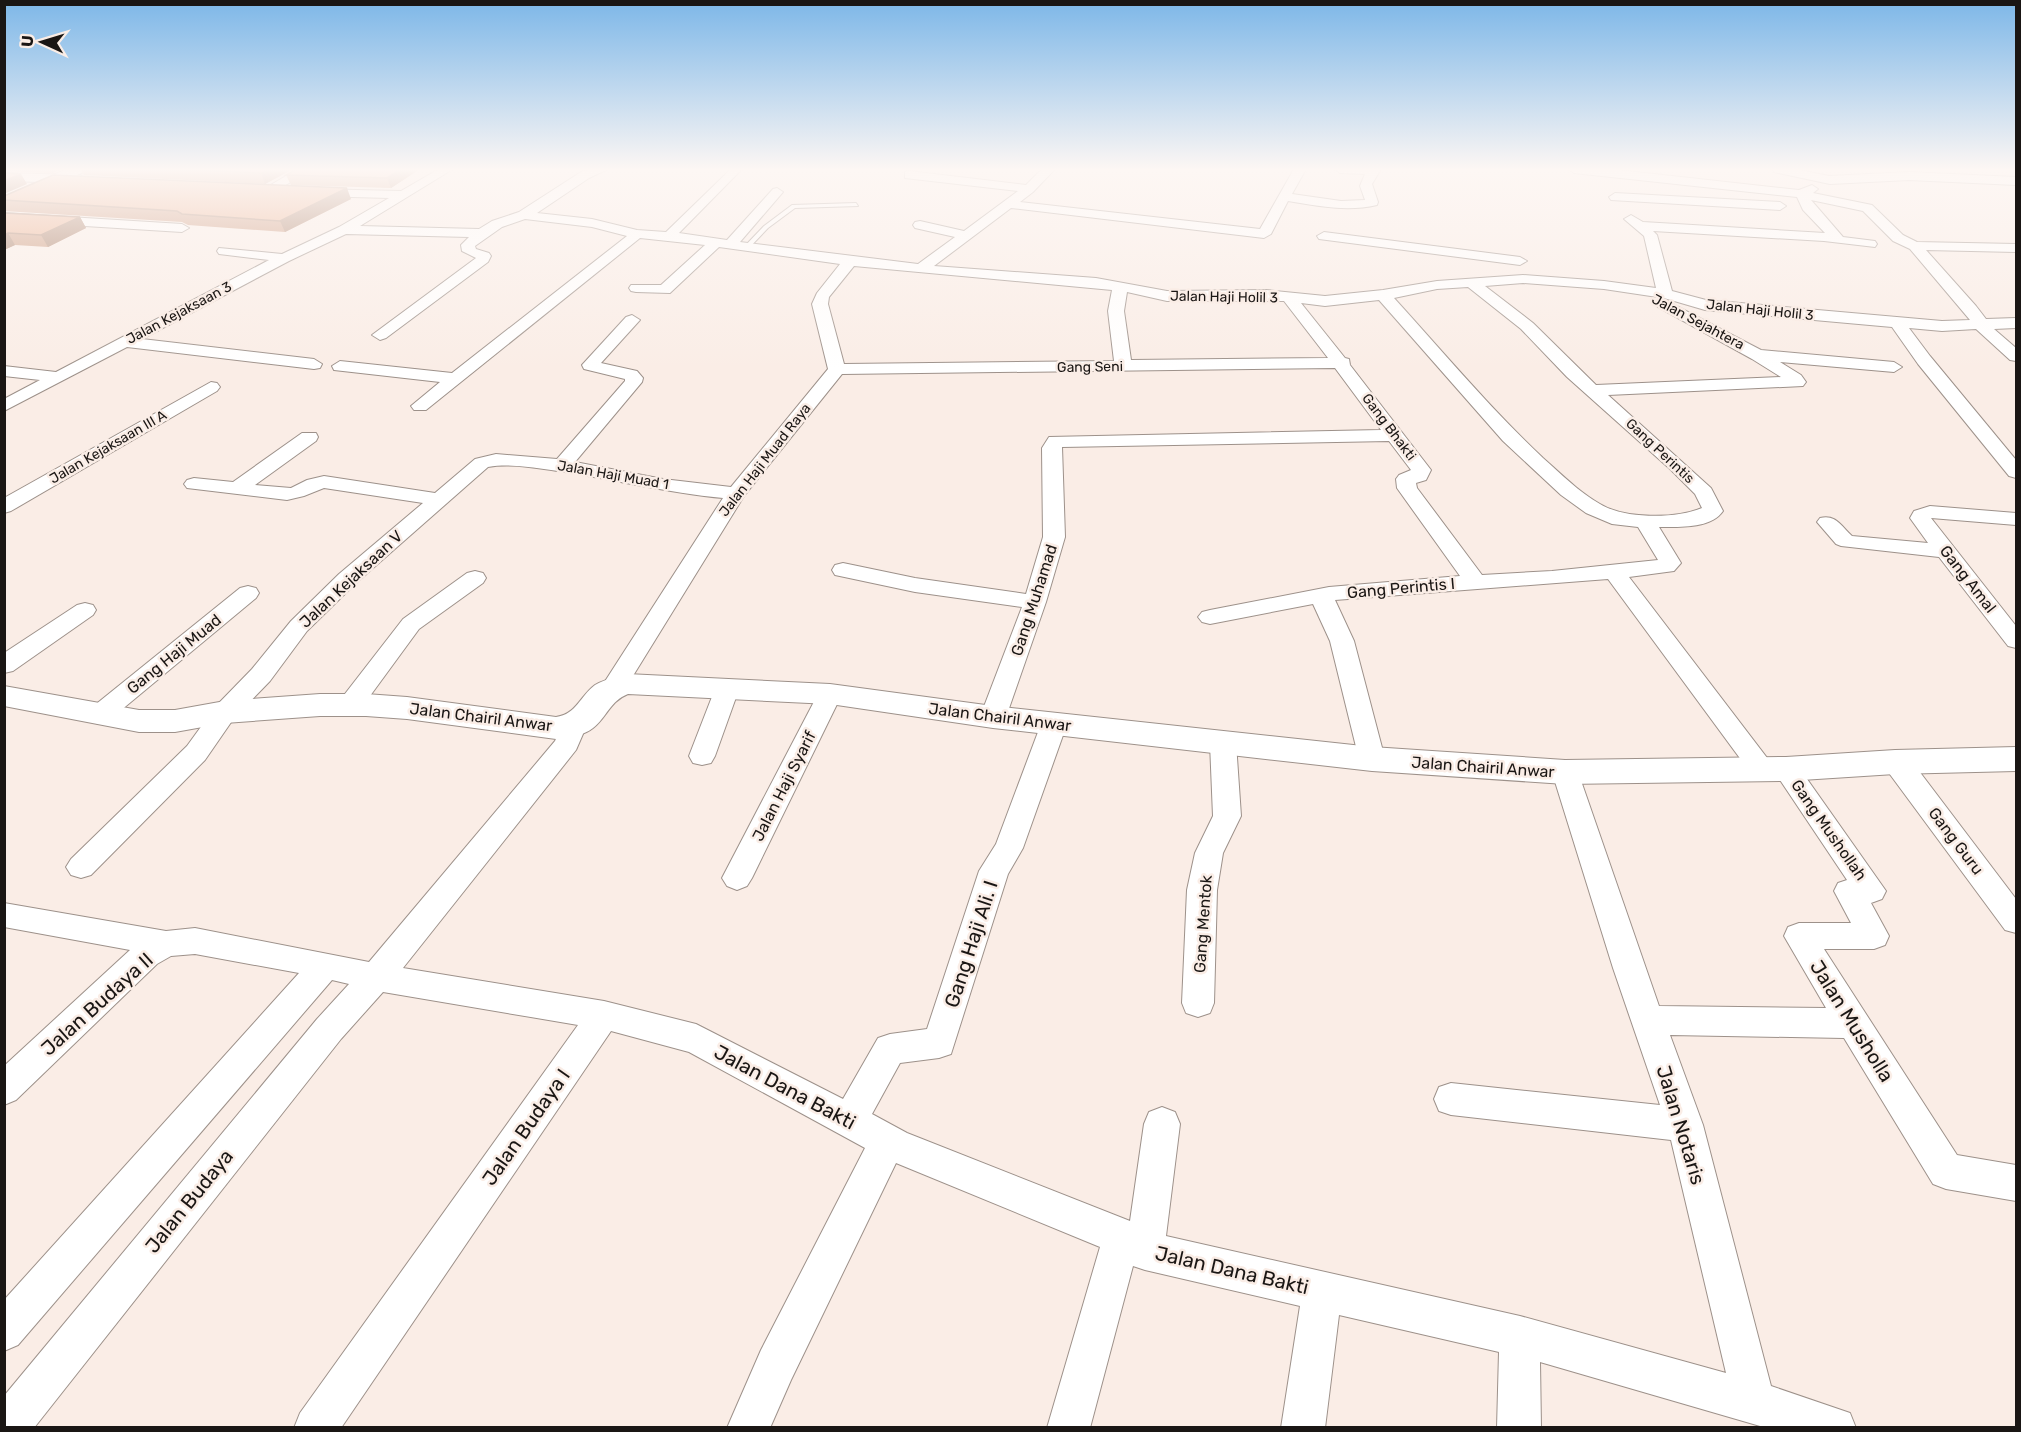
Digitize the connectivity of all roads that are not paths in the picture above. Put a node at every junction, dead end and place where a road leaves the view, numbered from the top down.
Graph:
1 (332, 236) edge
2 (479, 236) edge
3 (635, 236) edge
4 (669, 236) edge
5 (732, 236) edge
6 (758, 236) edge
7 (965, 236) edge
8 (1324, 236) dead end
9 (1650, 236) edge
10 (1785, 236) edge
11 (1831, 236) edge
12 (1896, 236) edge
13 (1833, 239) junction
14 (1870, 244) dead end
15 (722, 245) junction
16 (1915, 246) junction
17 (746, 248) junction
18 (2015, 249) edge
19 (225, 251) dead end
20 (284, 258) junction
21 (850, 261) junction
22 (920, 269) junction
23 (1426, 269) dead end
24 (1523, 279) junction
25 (1472, 282) junction
26 (1437, 285) junction
27 (1120, 287) junction
28 (636, 288) dead end
29 (1637, 290) junction
30 (1665, 294) junction
31 (1383, 295) junction
32 (1289, 298) junction
33 (632, 320) dead end
34 (1897, 322) junction
35 (2016, 323) edge
36 (1982, 326) junction
37 (380, 335) dead end
38 (123, 342) junction
39 (1758, 355) junction
40 (2016, 356) edge
41 (1342, 363) junction
42 (314, 364) dead end
43 (340, 366) dead end
44 (1123, 366) junction
45 (1894, 367) dead end
46 (837, 369) junction
47 (4, 371) edge
48 (58, 377) junction
49 (455, 378) junction
50 (211, 387) dead end
51 (1593, 390) junction
52 (4, 406) edge
53 (420, 406) dead end
54 (1393, 435) junction
55 (309, 437) dead end
56 (490, 460) joint
57 (561, 466) junction
58 (2016, 472) edge
59 (194, 484) dead end
60 (236, 489) junction
61 (736, 493) junction
62 (441, 500) junction
63 (4, 507) edge
64 (2016, 519) edge
65 (1645, 520) junction
66 (1827, 522) dead end
67 (1947, 551) junction
68 (843, 570) dead end
69 (1613, 571) junction
70 (475, 578) dead end
71 (1474, 582) junction
72 (248, 593) dead end
73 (1324, 597) junction
74 (1035, 603) junction
75 (85, 610) dead end
76 (1210, 617) dead end
77 (2016, 641) edge
78 (4, 665) edge
79 (614, 686) junction
80 (727, 689) junction
81 (830, 694) junction
82 (4, 696) edge
83 (350, 705) junction
84 (225, 712) junction
85 (99, 715) junction
86 (993, 717) junction
87 (1054, 724) junction
88 (573, 727) junction
89 (1223, 743) junction
90 (702, 756) dead end
91 (1372, 759) junction
92 (2016, 759) edge
93 (1894, 762) junction
94 (1774, 769) junction
95 (1565, 772) junction
96 (81, 867) dead end
97 (737, 878) dead end
98 (1870, 891) joint
99 (4, 915) edge
100 (2016, 921) edge
101 (166, 945) junction
102 (326, 965) junction
103 (376, 977) junction
104 (1198, 1003) dead end
105 (604, 1015) junction
106 (1648, 1020) junction
107 (1854, 1023) junction
108 (4, 1089) edge
109 (1451, 1099) dead end
110 (849, 1121) junction
111 (1162, 1124) dead end
112 (1685, 1125) junction
113 (888, 1141) junction
114 (2016, 1184) edge
115 (1133, 1244) junction
116 (1322, 1291) junction
117 (4, 1331) edge
118 (1520, 1336) junction
119 (1754, 1402) junction
120 (6, 1428) edge
121 (315, 1428) edge
122 (748, 1428) edge
123 (1068, 1428) edge
124 (1303, 1428) edge
125 (1518, 1428) edge
126 (1835, 1428) edge

1 - 20 street, Jalan Kejaksaan 3
2 - 37 street
3 - 49 street
4 - 15 street, Jalan Haji Holil 3
5 - 15 street
6 - 17 lane
7 - 22 street
8 - 24 street
9 - 30 street
10 - 13 street
11 - 13 street
12 - 16 street
13 - 14 street
15 - 17 street, Jalan Haji Holil 3
15 - 28 street
16 - 18 street
16 - 36 street
17 - 21 street, Jalan Haji Holil 3
19 - 20 street
20 - 38 street, Jalan Kejaksaan 3
21 - 22 street, Jalan Haji Holil 3
21 - 46 street
22 - 27 street, Jalan Haji Holil 3
23 - 26 street
24 - 25 street, Jalan Haji Holil 3
24 - 29 street, Jalan Haji Holil 3
25 - 26 street, Jalan Haji Holil 3
25 - 51 street, Gang Perintis
26 - 31 street, Jalan Haji Holil 3
27 - 32 street, Jalan Haji Holil 3
27 - 44 street
29 - 30 street, Jalan Haji Holil 3
29 - 39 street, Jalan Sejahtera
30 - 34 street, Jalan Haji Holil 3
31 - 32 street, Jalan Haji Holil 3
31 - 65 street, Gang Perintis
32 - 41 street, Gang Bhakti
33 - 57 street
34 - 36 street, Jalan Haji Holil 3
34 - 58 street
35 - 36 street, Jalan Haji Holil 3
36 - 40 street
38 - 42 street
38 - 48 street, Jalan Kejaksaan 3
39 - 45 street
39 - 51 street, Jalan Sejahtera
41 - 44 street, Gang Seni
41 - 54 street, Gang Bhakti
43 - 49 street
44 - 46 street, Gang Seni
46 - 61 street, Jalan Haji Muad Raya
47 - 48 street
48 - 52 street, Jalan Kejaksaan 3
49 - 53 street
50 - 63 street, Jalan Kejaksaan III A
51 - 65 street, Gang Perintis
54 - 71 street, Gang Bhakti
54 - 74 street, Gang Muhamad
55 - 60 street
56 - 57 street, Jalan Haji Muad 1
56 - 62 street, Jalan Kejaksaan V
57 - 61 street, Jalan Haji Muad 1
59 - 60 street
60 - 62 street
61 - 79 street, Jalan Haji Muad Raya
62 - 84 street, Jalan Kejaksaan V
64 - 67 street, Gang Amal
65 - 69 street, Gang Perintis I
66 - 67 street
67 - 77 street, Gang Amal
68 - 74 street
69 - 71 street, Gang Perintis I
69 - 94 street
70 - 83 street
71 - 73 street, Gang Perintis I
72 - 85 street, Gang Haji Muad
73 - 76 street
73 - 91 street, Gang Perintis I
74 - 86 street, Gang Muhamad
75 - 78 street
79 - 80 street, Jalan Chairil Anwar
79 - 88 street, Jalan Chairil Anwar
80 - 81 street, Jalan Chairil Anwar
80 - 90 street
81 - 86 street, Jalan Chairil Anwar
81 - 97 street, Jalan Haji Syarif
82 - 85 street, Jalan Chairil Anwar
83 - 84 street, Jalan Chairil Anwar
83 - 88 street, Jalan Chairil Anwar
84 - 85 street, Jalan Chairil Anwar
84 - 96 street, Jalan Kejaksaan V
86 - 87 street, Jalan Chairil Anwar
87 - 89 street, Jalan Chairil Anwar
87 - 110 street, Gang Haji Ali. I
88 - 103 street, Jalan Budaya
89 - 91 street, Jalan Chairil Anwar
89 - 104 street, Gang Mentok
91 - 95 street, Jalan Chairil Anwar
92 - 93 street, Jalan Chairil Anwar
93 - 94 street, Jalan Chairil Anwar
93 - 100 street, Gang Guru
94 - 95 street, Jalan Chairil Anwar
94 - 98 street, Gang Mushollah
95 - 106 street, Jalan Notaris
98 - 107 street, Jalan Musholla
99 - 101 street
101 - 102 street, Jalan Budaya II
101 - 108 street, Jalan Budaya II
102 - 103 street, Jalan Budaya II
102 - 117 street
103 - 105 street
103 - 120 street, Jalan Budaya
105 - 110 street, Jalan Dana Bakti
105 - 121 street, Jalan Budaya I
106 - 107 street
106 - 112 street, Jalan Notaris
107 - 114 street, Jalan Musholla
109 - 112 street
110 - 113 street, Jalan Dana Bakti
111 - 115 street
112 - 119 street, Jalan Notaris
113 - 115 street, Jalan Dana Bakti
113 - 122 street
115 - 116 street, Jalan Dana Bakti
115 - 123 street
116 - 118 street, Jalan Dana Bakti
116 - 124 street
118 - 119 street, Jalan Dana Bakti
118 - 125 street
119 - 126 street

